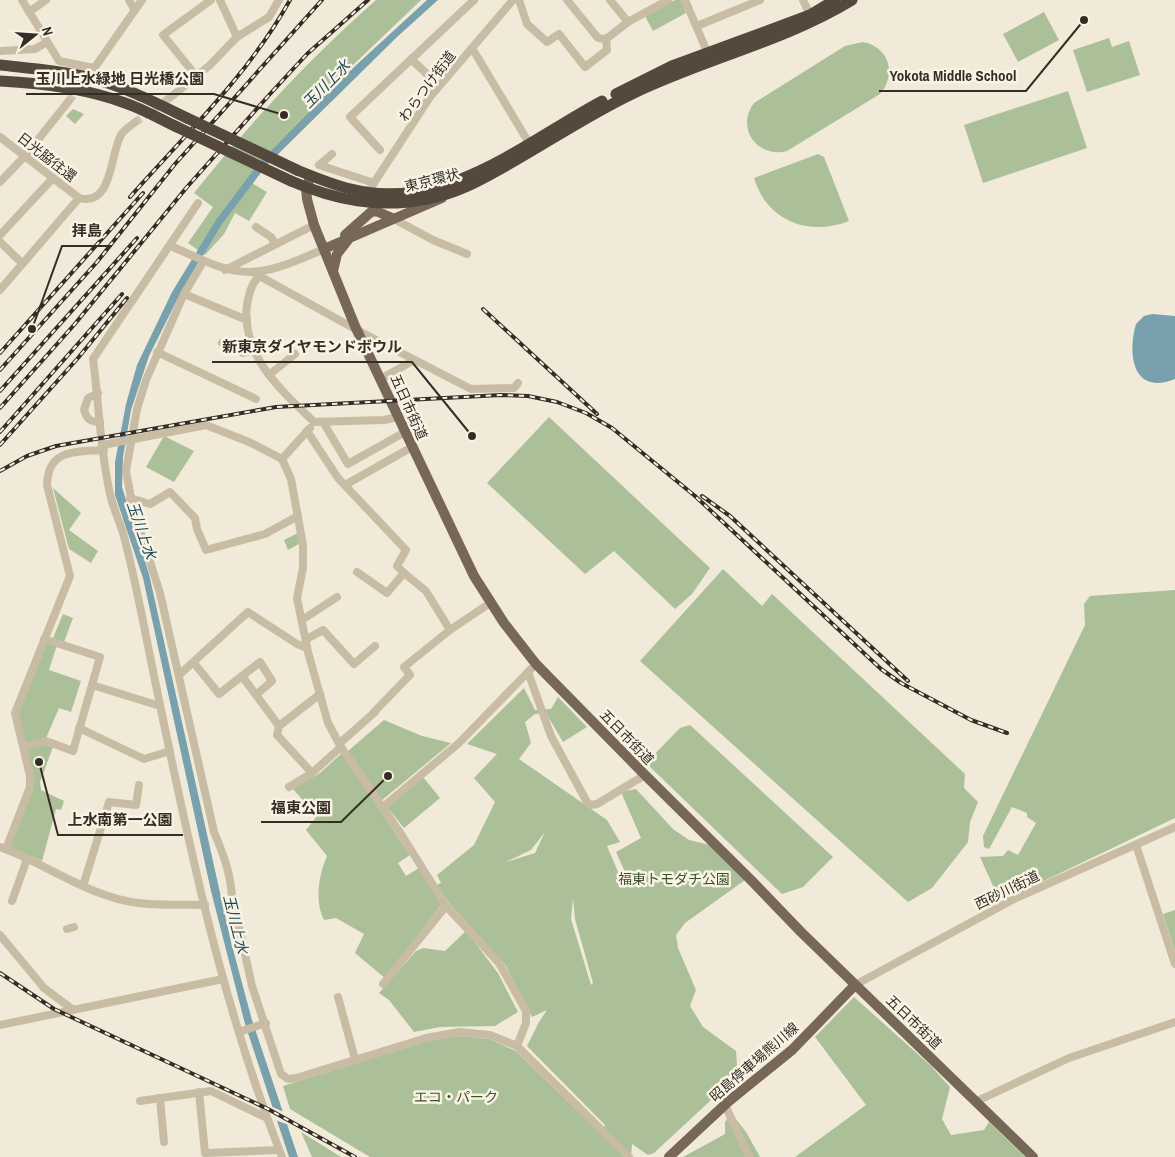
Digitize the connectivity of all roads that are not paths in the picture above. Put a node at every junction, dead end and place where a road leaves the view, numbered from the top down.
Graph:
1 (22, 0) edge
2 (46, 0) edge
3 (129, 0) edge
4 (142, 0) edge
5 (211, 0) edge
6 (220, 0) edge
7 (279, 0) edge
8 (474, 0) edge
9 (513, 0) edge
10 (519, 0) edge
11 (610, 0) edge
12 (668, 0) edge
13 (685, 0) edge
14 (760, 0) edge
15 (803, 0) edge
16 (835, 0) edge
17 (852, 0) edge
18 (570, 1) edge
19 (134, 10) junction
20 (30, 12) junction
21 (810, 15) junction
22 (628, 22) junction
23 (696, 26) junction
24 (238, 37) junction
25 (606, 39) junction
26 (47, 42) junction
27 (472, 48) junction
28 (0, 51) edge
29 (708, 54) junction
30 (411, 59) junction
31 (0, 65) edge
32 (427, 74) dead end
33 (197, 77) junction
34 (0, 80) edge
35 (171, 97) tunnel mouth
36 (68, 102) tunnel mouth
37 (134, 123) tunnel mouth
38 (0, 137) edge
39 (529, 143) junction
40 (380, 150) dead end
41 (332, 154) dead end
42 (25, 156) junction
43 (312, 176) junction
44 (53, 178) junction
45 (0, 182) edge
46 (306, 187) junction
47 (371, 188) junction
48 (454, 193) junction
49 (79, 198) junction
50 (198, 203) dead end
51 (392, 218) junction
52 (314, 225) junction
53 (256, 227) dead end
54 (0, 235) edge
55 (352, 236) junction
56 (0, 242) edge
57 (275, 244) junction
58 (171, 246) junction
59 (324, 249) junction
60 (467, 254) dead end
61 (201, 261) junction
62 (22, 263) junction
63 (225, 270) junction
64 (256, 275) junction
65 (334, 276) junction
66 (0, 290) edge
67 (184, 294) junction
68 (247, 320) junction
69 (357, 330) junction
70 (222, 343) dead end
71 (254, 350) junction
72 (157, 352) junction
73 (294, 354) dead end
74 (414, 360) junction
75 (269, 375) junction
76 (381, 379) junction
77 (518, 383) dead end
78 (98, 393) junction
79 (256, 399) dead end
80 (398, 417) junction
81 (100, 422) junction
82 (314, 422) junction
83 (323, 422) junction
84 (307, 431) junction
85 (405, 432) junction
86 (130, 440) junction
87 (103, 447) junction
88 (412, 447) junction
89 (282, 459) junction
90 (345, 485) junction
91 (130, 498) junction
92 (298, 516) junction
93 (357, 572) dead end
94 (404, 573) junction
95 (337, 597) dead end
96 (490, 603) junction
97 (302, 620) junction
98 (450, 630) junction
99 (44, 639) junction
100 (307, 643) junction
101 (374, 646) dead end
102 (194, 662) junction
103 (536, 664) junction
104 (528, 672) junction
105 (179, 675) junction
106 (242, 676) junction
107 (92, 685) junction
108 (320, 694) junction
109 (256, 695) junction
110 (160, 706) junction
111 (279, 726) junction
112 (79, 728) junction
113 (340, 745) junction
114 (24, 747) junction
115 (170, 751) junction
116 (312, 773) junction
117 (645, 776) junction
118 (139, 786) dead end
119 (289, 787) dead end
120 (383, 807) junction
121 (1175, 827) edge
122 (1136, 845) junction
123 (3, 848) edge
124 (27, 859) junction
125 (83, 886) junction
126 (12, 901) dead end
127 (205, 905) junction
128 (446, 906) junction
129 (0, 935) edge
130 (1175, 964) edge
131 (223, 978) junction
132 (383, 984) dead end
133 (855, 985) junction
134 (338, 997) dead end
135 (72, 1009) junction
136 (1175, 1022) edge
137 (0, 1024) edge
138 (264, 1024) junction
139 (242, 1031) junction
140 (517, 1046) junction
141 (355, 1059) junction
142 (199, 1092) junction
143 (160, 1098) junction
144 (140, 1101) dead end
145 (977, 1101) junction
146 (725, 1105) junction
147 (267, 1118) junction
148 (164, 1142) dead end
149 (280, 1154) edge
150 (205, 1155) edge
151 (629, 1157) edge
152 (669, 1157) edge
153 (749, 1157) edge
154 (1033, 1157) edge

1 - 20 street
2 - 20 street
3 - 19 street
4 - 19 street
5 - 33 street
6 - 24 street
7 - 24 street
8 - 30 street
9 - 27 street, わらつけ街道
10 - 25 street
11 - 22 street
12 - 22 street
13 - 23 street
14 - 23 street
15 - 21 street
16 - 21 highway, 東京環状
17 - 48 highway, 東京環状
18 - 25 street
19 - 26 street
20 - 26 street
21 - 29 highway, 東京環状
22 - 25 street
23 - 29 street
24 - 33 street
26 - 28 street
27 - 39 street
27 - 47 street, わらつけ街道
29 - 39 highway, 東京環状
30 - 32 street
30 - 40 street
31 - 43 highway, 東京環状, bridge
33 - 35 street
34 - 46 highway, 東京環状, bridge
36 - 42 street
37 - 49 street
38 - 42 street, 日光脇往還
39 - 47 highway, 東京環状
41 - 47 street
42 - 44 street, 日光脇往還
42 - 45 street
43 - 46 main road
43 - 47 highway, 東京環状
44 - 49 street, 日光脇往還
44 - 54 street
46 - 48 highway, 東京環状
46 - 52 main road, 五日市街道
48 - 51 main road
49 - 62 street
50 - 58 street
51 - 55 main road
51 - 59 main road
51 - 60 street
52 - 57 street
52 - 59 main road, 五日市街道
53 - 57 street
55 - 59 main road
55 - 65 main road
56 - 62 street
57 - 63 street
58 - 61 street
58 - 78 street
59 - 64 street
59 - 65 main road, 五日市街道
61 - 63 street
61 - 67 street
62 - 66 street
63 - 64 street
64 - 68 street
64 - 69 street
65 - 69 main road, 五日市街道
67 - 68 street
67 - 72 street
68 - 71 street
69 - 74 street
69 - 76 main road, 五日市街道
70 - 71 street
71 - 75 street
72 - 79 street
72 - 86 street
73 - 75 street
74 - 76 street
74 - 77 street
75 - 82 street
76 - 80 main road, 五日市街道
78 - 81 street
78 - 81 street
80 - 83 street
80 - 85 main road, 五日市街道
81 - 87 street
82 - 83 street
82 - 84 street
83 - 85 street
84 - 89 street
84 - 90 street
85 - 88 main road, 五日市街道
86 - 87 street
86 - 89 street
86 - 91 street
87 - 99 street
87 - 110 street
88 - 90 street
88 - 96 main road, 五日市街道
89 - 92 street
90 - 94 street
91 - 92 street
91 - 105 street
92 - 97 street
93 - 94 street
94 - 98 street
95 - 97 street
96 - 98 street
96 - 103 main road, 五日市街道
97 - 100 street
98 - 113 street
99 - 107 street
99 - 114 street
100 - 101 street
100 - 102 street
100 - 108 street
102 - 105 street
102 - 106 street
103 - 104 street
103 - 117 main road, 五日市街道
104 - 117 street
104 - 120 street
105 - 138 street
106 - 109 street
106 - 109 street
107 - 110 street
107 - 112 street
108 - 111 street
108 - 113 street
109 - 111 street
110 - 115 street
111 - 116 street
112 - 114 street
112 - 115 street
113 - 116 street
113 - 120 street
114 - 123 street
115 - 127 street
116 - 119 street
117 - 133 main road, 五日市街道
118 - 125 street
120 - 128 street
121 - 122 street, 西砂川街道
122 - 130 street
122 - 133 street, 西砂川街道
123 - 124 street
124 - 125 street
124 - 126 street
125 - 127 street
127 - 131 street
128 - 132 street
128 - 140 street
129 - 135 street
131 - 135 street
131 - 139 street
133 - 145 main road, 五日市街道
133 - 146 main road, 昭島停車場熊川線
134 - 141 street
135 - 137 street
136 - 145 street
138 - 139 street
138 - 141 street
139 - 147 street
140 - 141 street
140 - 151 street
142 - 143 street
142 - 147 street
142 - 150 street
143 - 144 street
143 - 148 street
145 - 154 main road, 五日市街道
146 - 152 main road, 昭島停車場熊川線
146 - 153 street
147 - 149 street
149 - 150 street

